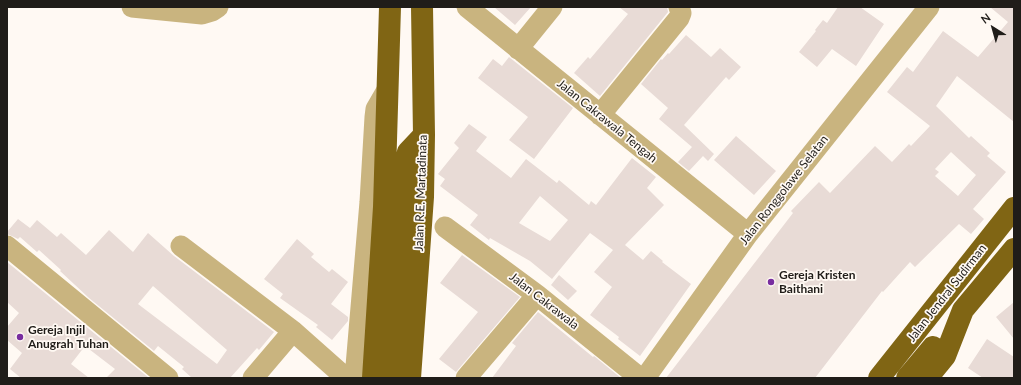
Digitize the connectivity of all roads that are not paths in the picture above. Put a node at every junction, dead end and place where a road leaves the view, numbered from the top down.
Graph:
1 (132, 7) edge
2 (390, 7) edge
3 (422, 7) edge
4 (467, 7) edge
5 (552, 7) edge
6 (679, 7) edge
7 (929, 7) edge
8 (217, 8) edge
9 (518, 49) junction
10 (388, 90) junction
11 (600, 115) junction
12 (424, 135) junction
13 (1014, 208) edge
14 (445, 227) dead end
15 (748, 234) junction
16 (7, 246) edge
17 (181, 246) dead end
18 (1014, 249) edge
19 (537, 295) junction
20 (963, 310) junction
21 (293, 331) junction
22 (168, 378) edge
23 (254, 378) edge
24 (346, 378) edge
25 (356, 378) edge
26 (373, 378) edge
27 (389, 378) edge
28 (410, 378) edge
29 (466, 378) edge
30 (640, 378) edge
31 (645, 378) edge
32 (879, 378) edge
33 (907, 378) edge
34 (927, 378) edge

1 - 8 street
2 - 10 highway
3 - 12 highway, Jalan R.E. Martadinata
4 - 9 street, Jalan Cakrawala Tengah
5 - 9 street
6 - 11 street
7 - 15 street, Jalan Ronggolawe Selatan
9 - 11 street, Jalan Cakrawala Tengah
10 - 25 street
10 - 26 highway
11 - 15 street, Jalan Cakrawala Tengah
12 - 27 highway
12 - 28 highway, Jalan R.E. Martadinata
13 - 32 highway, Jalan Jendral Sudirman
14 - 19 street, Jalan Cakrawala
15 - 31 street, Jalan Ronggolawe Selatan
16 - 22 street
17 - 21 street
18 - 20 highway, Jalan Jendral Sudirman
19 - 29 street
19 - 30 street, Jalan Cakrawala
20 - 33 highway
20 - 34 highway, Jalan Jendral Sudirman
21 - 23 street
21 - 24 street

